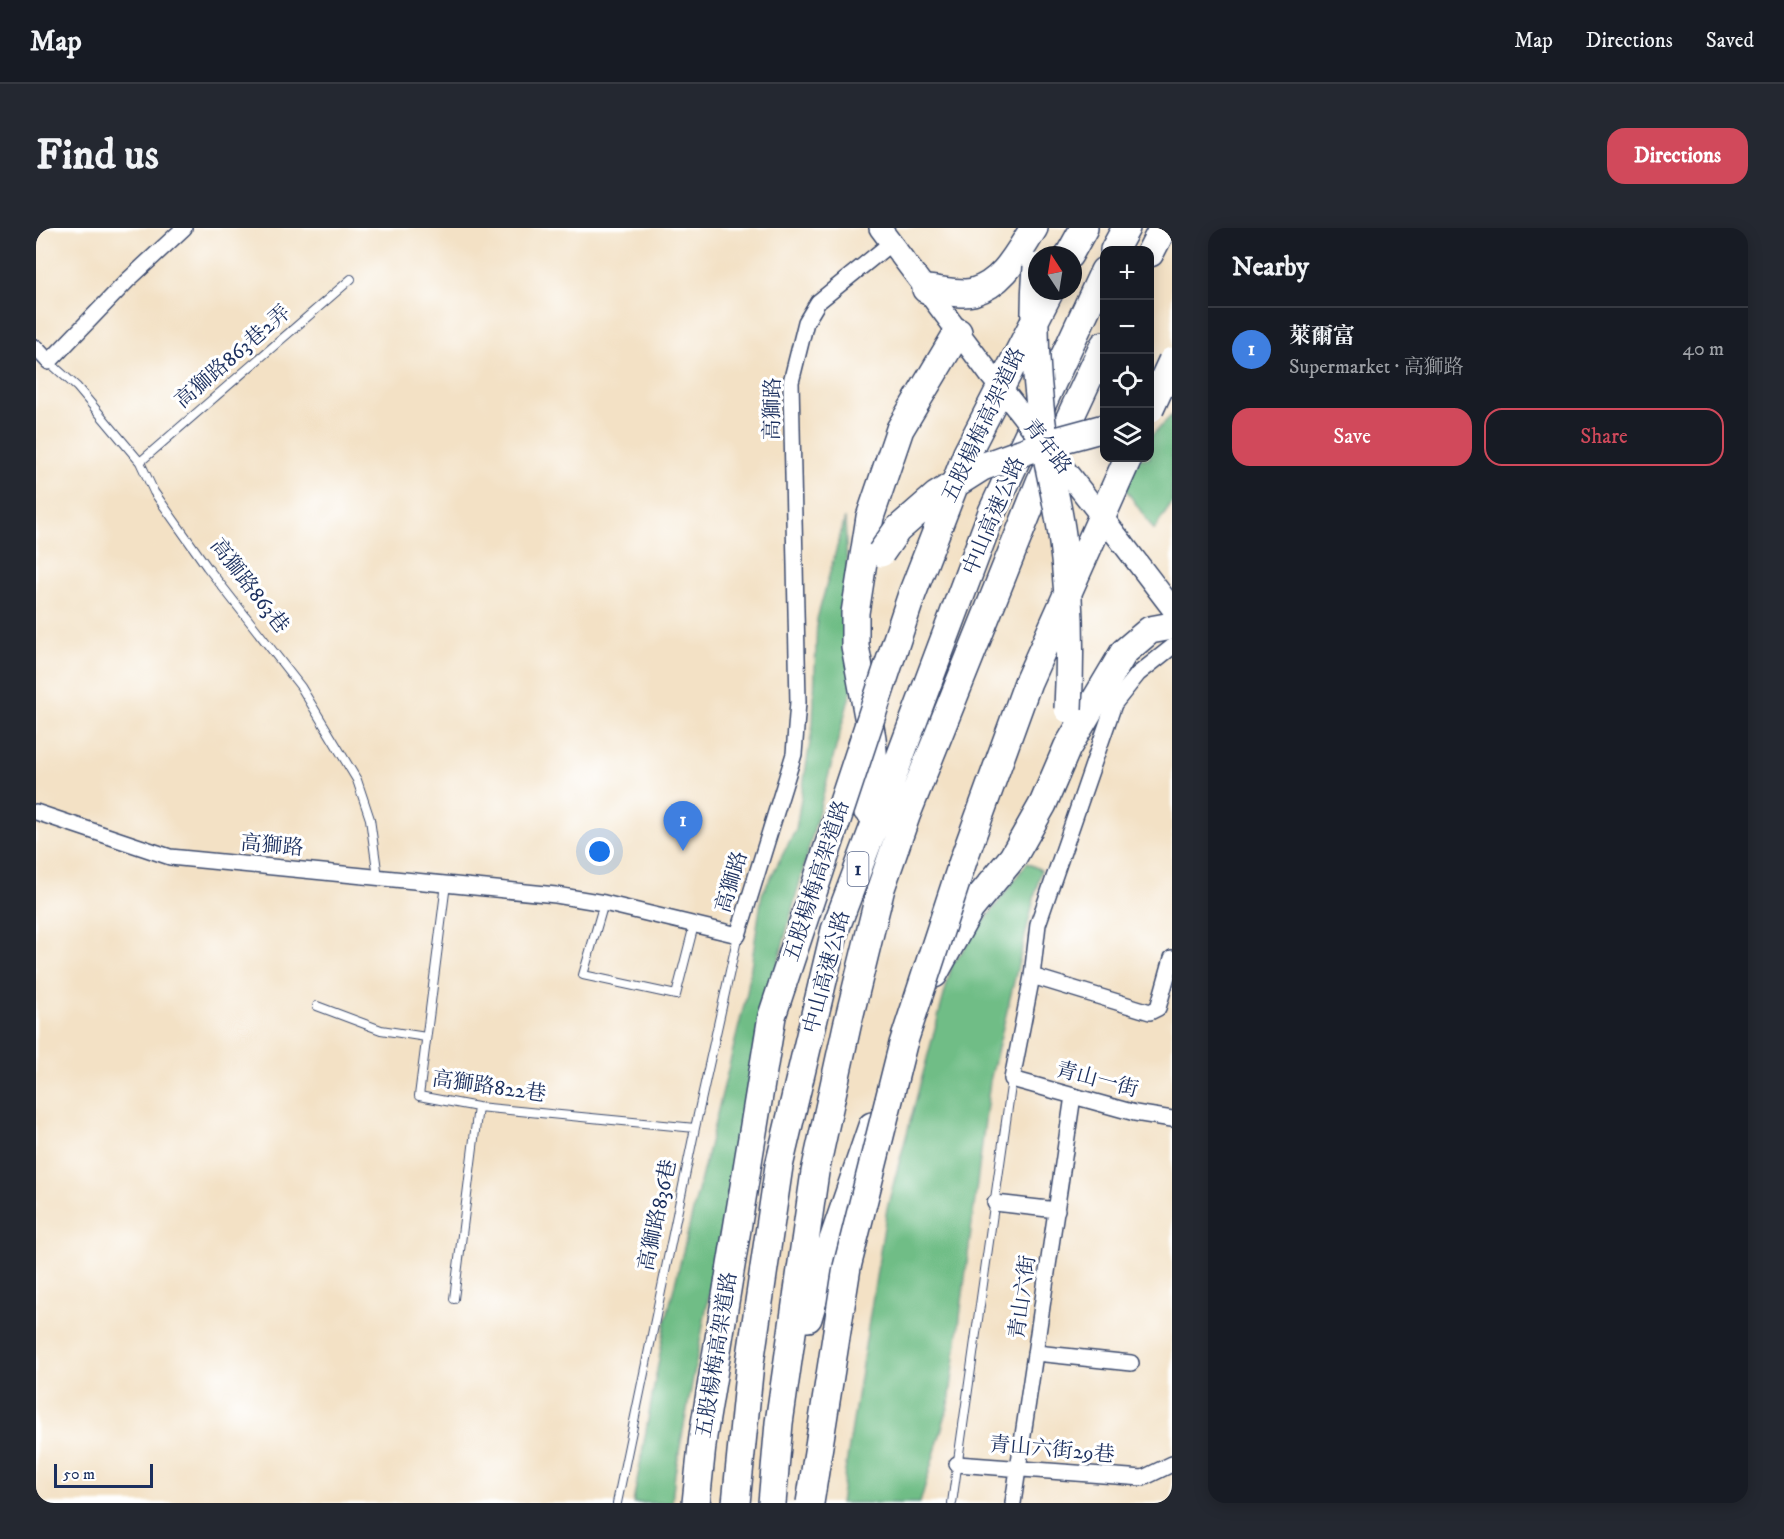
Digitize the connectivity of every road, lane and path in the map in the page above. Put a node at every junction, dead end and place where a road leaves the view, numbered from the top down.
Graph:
1 (184, 228) edge
2 (1034, 228) edge
3 (1046, 228) edge
4 (1084, 228) edge
5 (1126, 228) edge
6 (1163, 228) edge
7 (885, 235) edge
8 (1041, 246) edge
9 (1074, 246) edge
10 (1116, 246) edge
11 (1153, 246) edge
12 (351, 279) dead end
13 (1100, 280) edge
14 (926, 289) junction
15 (1034, 300) edge
16 (1045, 300) edge
17 (958, 332) junction
18 (36, 348) edge
19 (1100, 354) edge
20 (1172, 360) edge
21 (49, 362) junction
22 (1172, 387) edge
23 (1154, 397) edge
24 (1154, 403) edge
25 (1100, 429) edge
26 (1045, 444) junction
27 (140, 462) junction
28 (1126, 462) edge
29 (859, 584) junction
30 (1172, 608) edge
31 (1172, 626) edge
32 (1172, 648) edge
33 (1067, 748) junction
34 (37, 810) edge
35 (378, 877) junction
36 (446, 883) junction
37 (604, 903) junction
38 (694, 925) junction
39 (835, 930) junction
40 (738, 935) junction
41 (1172, 958) edge
42 (1032, 976) junction
43 (317, 1006) dead end
44 (426, 1037) junction
45 (1012, 1079) junction
46 (1073, 1096) junction
47 (478, 1107) junction
48 (1172, 1119) edge
49 (695, 1128) junction
50 (995, 1203) junction
51 (1057, 1210) junction
52 (454, 1299) dead end
53 (1036, 1353) junction
54 (1131, 1363) dead end
55 (779, 1423) junction
56 (957, 1464) junction
57 (1172, 1464) edge
58 (1020, 1468) junction
59 (617, 1503) edge
60 (696, 1503) edge
61 (736, 1503) edge
62 (772, 1503) edge
63 (810, 1503) edge
64 (952, 1503) edge
65 (1013, 1503) edge

1 - 21 street
2 - 14 highway
3 - 8 highway
4 - 9 highway
5 - 10 highway
6 - 11 highway
7 - 14 street, 青年路
7 - 40 street, 高獅路
12 - 27 lane, 高獅路863巷2弄
13 - 39 highway, 中山高速公路 / 1
14 - 17 street, 青年路
15 - 26 highway, bridge
16 - 60 highway, 五股楊梅高架道路 / 1, bridge
17 - 26 street, 青年路, bridge
17 - 29 highway
18 - 21 street, 高獅路863巷
19 - 55 highway, 中山高速公路 / 1
20 - 23 highway, bridge
21 - 27 lane, 高獅路863巷
22 - 24 highway
25 - 26 highway, bridge
26 - 29 highway, bridge
26 - 30 street, 青年路, bridge
26 - 33 highway, bridge
27 - 35 lane, 高獅路863巷
28 - 63 highway, bridge
29 - 39 highway
31 - 33 highway
32 - 42 street
33 - 55 highway
34 - 35 street, 高獅路
35 - 36 street, 高獅路
36 - 37 street, 高獅路
36 - 44 lane, 高獅路822巷
37 - 38 street, 高獅路
37 - 38 lane
38 - 40 street, 高獅路
39 - 61 highway, 中山高速公路 / 1
40 - 49 lane, 高獅路836巷
41 - 42 street
42 - 45 street
43 - 44 lane
44 - 47 lane, 高獅路822巷
45 - 46 street, 青山一街
45 - 50 lane
46 - 48 street, 青山一街
46 - 51 street, 青山六街
47 - 49 lane, 高獅路822巷
47 - 52 lane
49 - 59 lane, 高獅路836巷
50 - 51 street
50 - 56 lane
51 - 53 street, 青山六街
53 - 54 street
53 - 58 street, 青山六街
55 - 62 highway, 中山高速公路 / 1
56 - 58 street, 青山六街29巷
56 - 64 lane
57 - 58 street, 青山六街29巷
58 - 65 street, 青山六街

